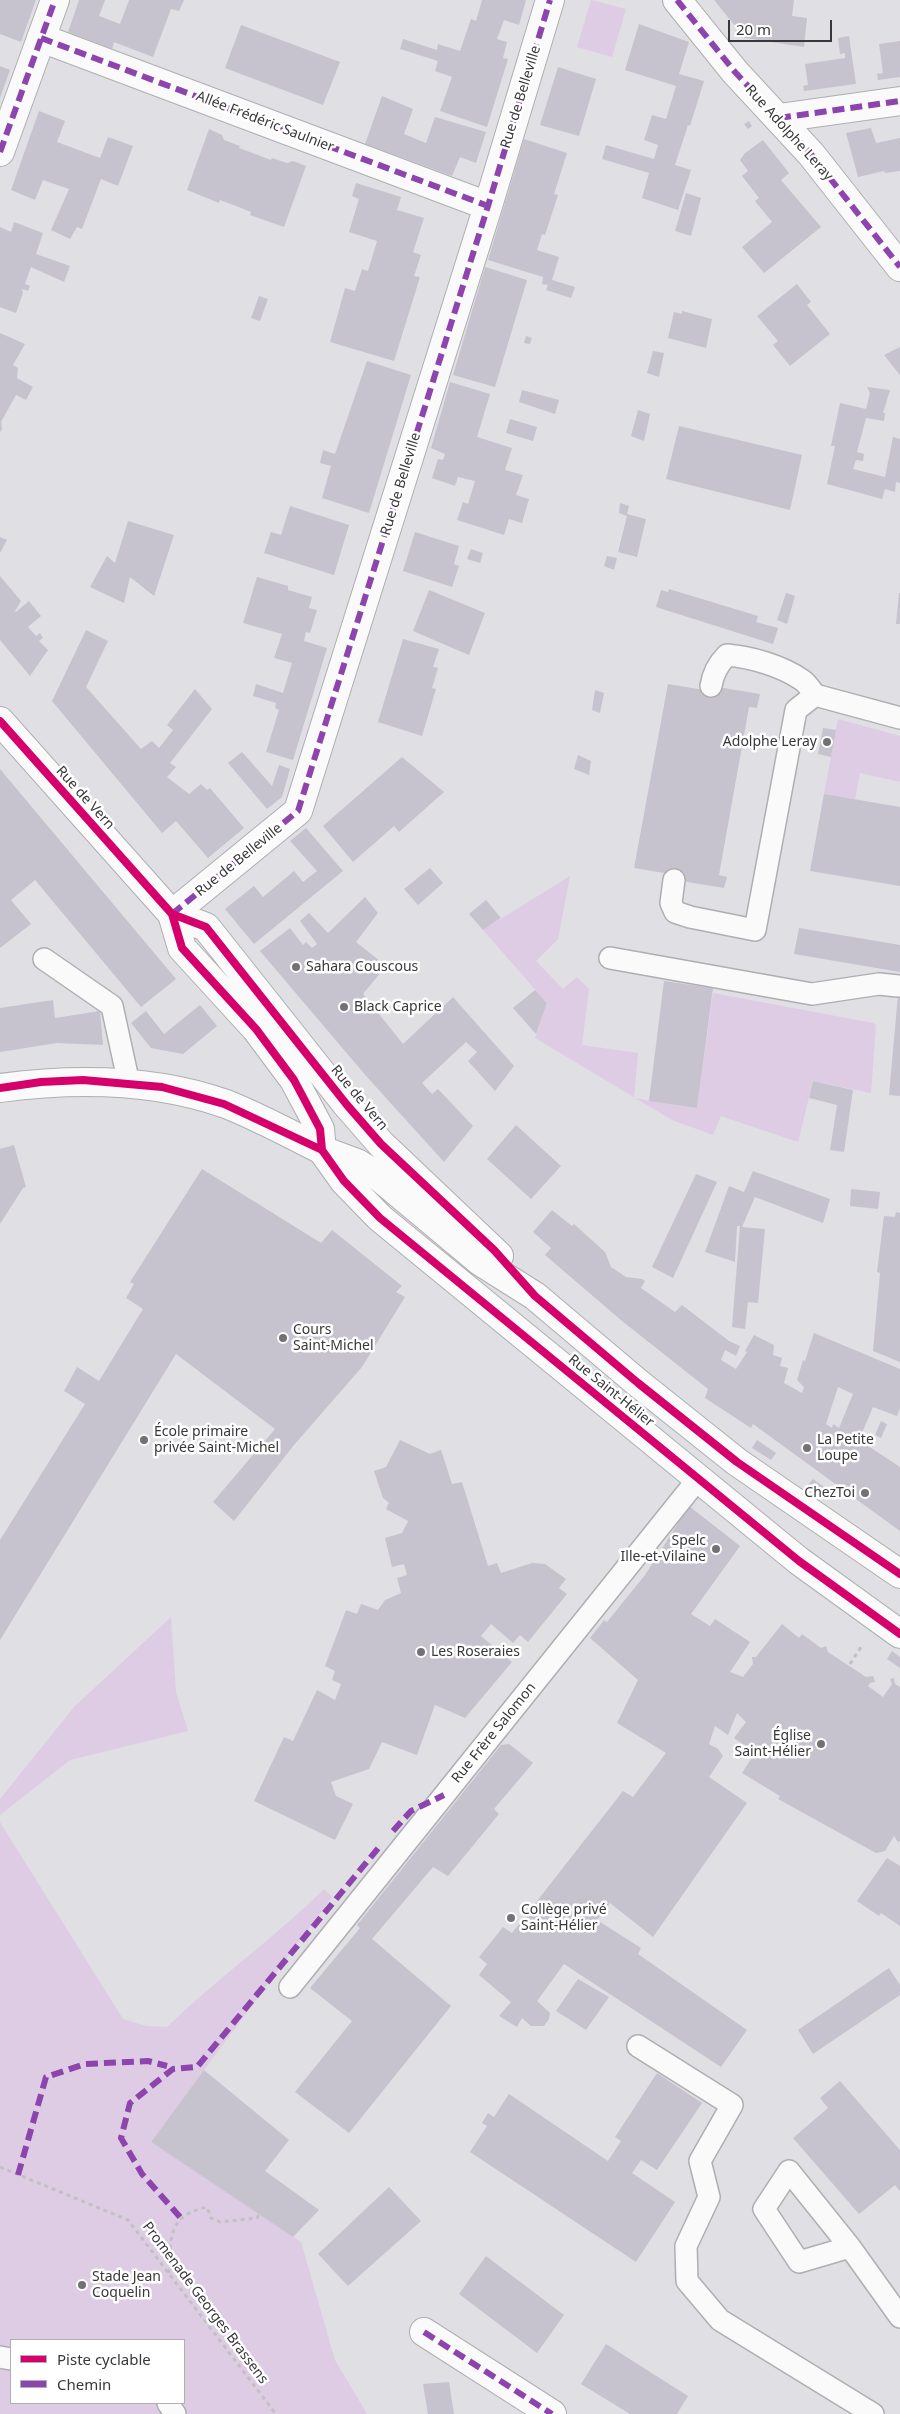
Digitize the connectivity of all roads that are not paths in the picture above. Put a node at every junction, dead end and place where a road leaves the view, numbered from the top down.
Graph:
1 (55, 0) edge
2 (550, 0) edge
3 (677, 0) edge
4 (41, 38) junction
5 (900, 101) edge
6 (779, 118) junction
7 (0, 152) edge
8 (488, 206) junction
9 (900, 267) edge
10 (711, 686) dead end
11 (815, 695) junction
12 (900, 718) edge
13 (0, 721) edge
14 (674, 880) dead end
15 (172, 914) junction
16 (610, 958) dead end
17 (44, 960) dead end
18 (898, 986) dead end
19 (130, 1084) junction
20 (0, 1088) edge
21 (322, 1150) junction
22 (535, 1296) junction
23 (698, 1479) junction
24 (900, 1574) edge
25 (898, 1629) edge
26 (290, 1987) dead end
27 (638, 2046) dead end
28 (850, 2247) dead end
29 (900, 2317) edge
30 (424, 2332) dead end
31 (552, 2414) edge
32 (873, 2414) edge

1 - 4 main road
2 - 8 main road, Rue de Belleville
3 - 6 main road, Rue Adolphe Leray
4 - 7 main road
4 - 8 main road, Allée Frédéric Saulnier
5 - 6 main road
6 - 9 main road, Rue Adolphe Leray
8 - 15 main road, Rue de Belleville
10 - 11 lane
11 - 12 lane
11 - 14 lane
13 - 15 main road, Rue de Vern
15 - 21 main road, Rue de Vern
15 - 22 main road, Rue de Vern
16 - 18 lane
17 - 19 lane
19 - 20 main road
19 - 21 main road
21 - 22 main road, Rue Saint-Hélier
21 - 23 main road, Rue Saint-Hélier
22 - 24 main road, Rue Saint-Hélier
23 - 25 main road, Rue Saint-Hélier
23 - 26 lane, Rue Frère Salomon
27 - 32 lane
28 - 29 lane
30 - 31 main road

